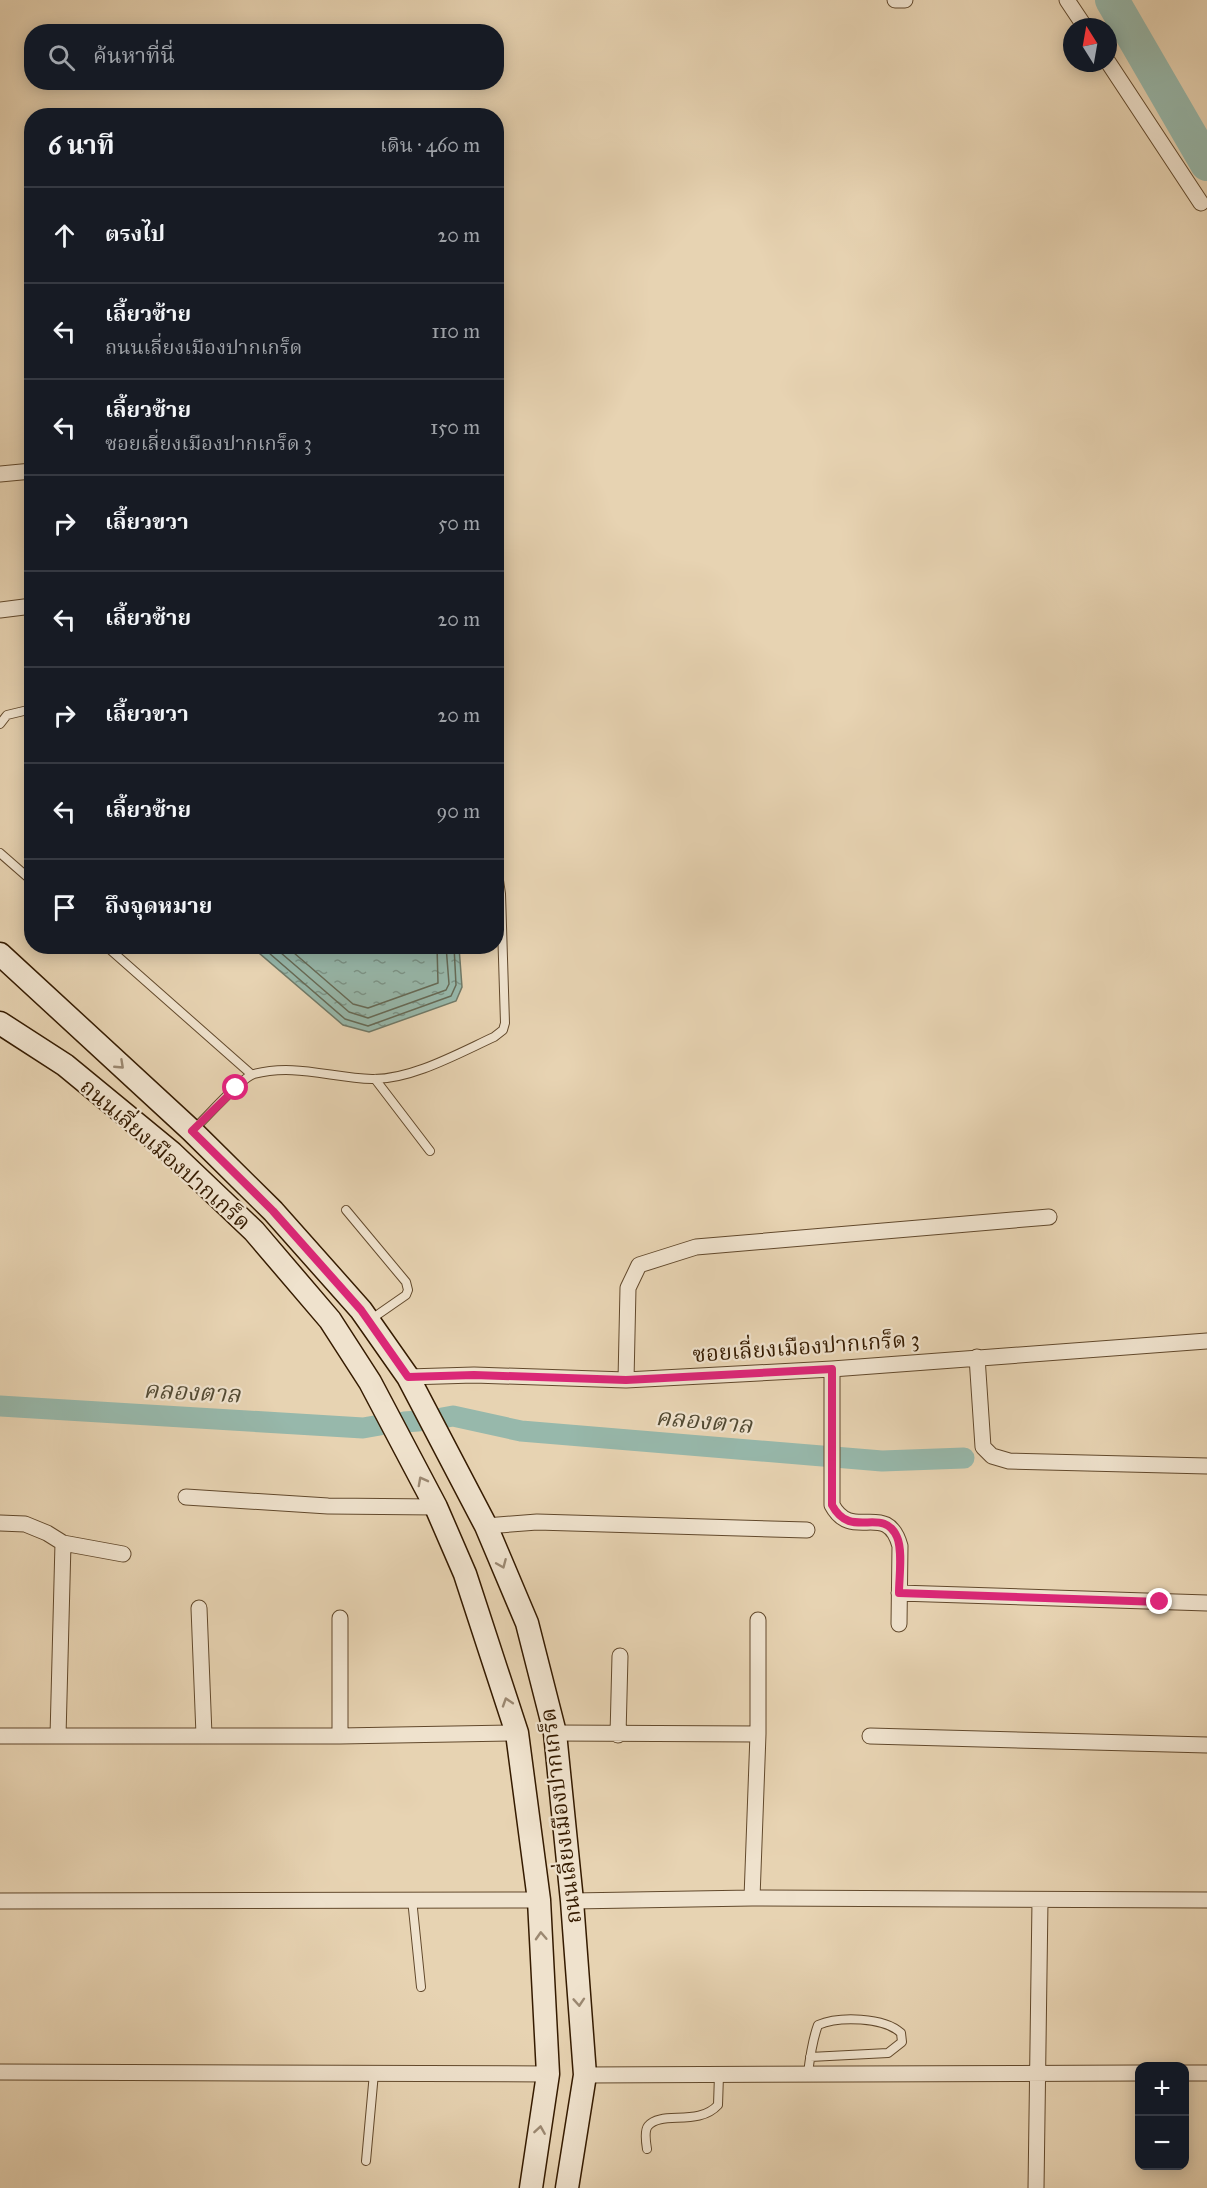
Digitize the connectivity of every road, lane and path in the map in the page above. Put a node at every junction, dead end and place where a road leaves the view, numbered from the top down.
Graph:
1 (895, 0) edge
2 (905, 0) edge
3 (1067, 0) edge
4 (1079, 18) edge
5 (1115, 72) edge
6 (1201, 203) dead end
7 (24, 472) edge
8 (0, 474) edge
9 (24, 607) edge
10 (0, 610) edge
11 (24, 711) edge
12 (0, 724) edge
13 (0, 853) edge
14 (24, 874) edge
15 (0, 954) edge
16 (115, 954) edge
17 (503, 954) edge
18 (0, 971) edge
19 (0, 1008) edge
20 (0, 1023) edge
21 (76, 1025) junction
22 (65, 1065) junction
23 (251, 1074) junction
24 (375, 1080) junction
25 (192, 1131) junction
26 (430, 1151) dead end
27 (346, 1210) dead end
28 (1049, 1217) dead end
29 (369, 1321) junction
30 (1207, 1341) edge
31 (977, 1357) junction
32 (832, 1369) junction
33 (408, 1377) junction
34 (626, 1380) junction
35 (1207, 1466) edge
36 (186, 1497) dead end
37 (436, 1507) junction
38 (0, 1523) edge
39 (486, 1526) junction
40 (807, 1530) dead end
41 (63, 1543) junction
42 (123, 1554) dead end
43 (899, 1593) junction
44 (1207, 1603) edge
45 (199, 1608) dead end
46 (340, 1618) dead end
47 (758, 1620) dead end
48 (898, 1624) dead end
49 (620, 1656) dead end
50 (517, 1733) junction
51 (555, 1733) junction
52 (758, 1734) junction
53 (204, 1735) junction
54 (618, 1735) junction
55 (0, 1736) edge
56 (58, 1736) junction
57 (340, 1736) junction
58 (870, 1736) dead end
59 (1207, 1745) edge
60 (752, 1898) junction
61 (412, 1899) junction
62 (539, 1900) junction
63 (1207, 1900) edge
64 (0, 1901) edge
65 (572, 1901) junction
66 (1040, 1901) junction
67 (421, 1987) dead end
68 (810, 2057) junction
69 (0, 2072) edge
70 (374, 2073) junction
71 (808, 2073) junction
72 (1037, 2073) junction
73 (1135, 2073) edge
74 (1189, 2073) edge
75 (1207, 2073) edge
76 (549, 2074) junction
77 (585, 2075) junction
78 (719, 2075) junction
79 (647, 2150) dead end
80 (366, 2161) dead end
81 (531, 2188) edge
82 (567, 2188) edge
83 (1036, 2188) edge

1 - 2 street
3 - 4 street
5 - 6 street
7 - 8 street
9 - 10 street
11 - 12 lane
13 - 14 lane
15 - 21 main road, ถนนเลี่ยงเมืองปากเกร็ด
16 - 23 lane
17 - 24 lane
18 - 21 main road
19 - 22 main road
20 - 22 main road, ถนนเลี่ยงเมืองปากเกร็ด
21 -> 25 main road, ถนนเลี่ยงเมืองปากเกร็ด
37 -> 22 main road, ถนนเลี่ยงเมืองปากเกร็ด
23 - 24 lane
23 - 25 lane
24 - 26 lane
25 - 29 main road, ถนนเลี่ยงเมืองปากเกร็ด
27 - 29 lane
28 - 34 street
29 - 33 main road, ถนนเลี่ยงเมืองปากเกร็ด
30 - 31 street, ซอยเลี่ยงเมืองปากเกร็ด 3
31 - 32 street, ซอยเลี่ยงเมืองปากเกร็ด 3
31 - 35 street
32 - 34 street, ซอยเลี่ยงเมืองปากเกร็ด 3
32 - 43 street
33 - 34 street, ซอยเลี่ยงเมืองปากเกร็ด 3
33 - 39 main road, ถนนเลี่ยงเมืองปากเกร็ด
36 - 37 street
50 -> 37 main road, ถนนเลี่ยงเมืองปากเกร็ด
38 - 41 street
39 - 40 street
39 -> 51 main road, ถนนเลี่ยงเมืองปากเกร็ด
41 - 42 street
41 - 56 street
43 - 44 street
43 - 48 street
45 - 53 street
46 - 57 street
47 - 52 street
49 - 54 street
50 - 57 street
50 - 62 main road, ถนนเลี่ยงเมืองปากเกร็ด
51 - 54 street
51 - 65 main road, ถนนเลี่ยงเมืองปากเกร็ด
52 - 54 street
52 - 60 street
53 - 56 street
53 - 57 street
55 - 56 street
58 - 59 street
60 - 65 street
60 - 66 street
61 - 62 street
61 - 64 street
61 - 67 lane
76 -> 62 main road, ถนนเลี่ยงเมืองปากเกร็ด
63 - 66 street
65 -> 77 main road, ถนนเลี่ยงเมืองปากเกร็ด
66 - 72 street
68 - 68 lane
68 - 71 lane
69 - 70 street
70 - 76 street
70 - 80 lane
71 - 72 street
71 - 78 street
72 - 73 street
72 - 83 street
74 - 75 street
81 -> 76 main road, ถนนเลี่ยงเมืองปากเกร็ด
77 - 78 street
77 - 82 main road, ถนนเลี่ยงเมืองปากเกร็ด
78 - 79 lane

